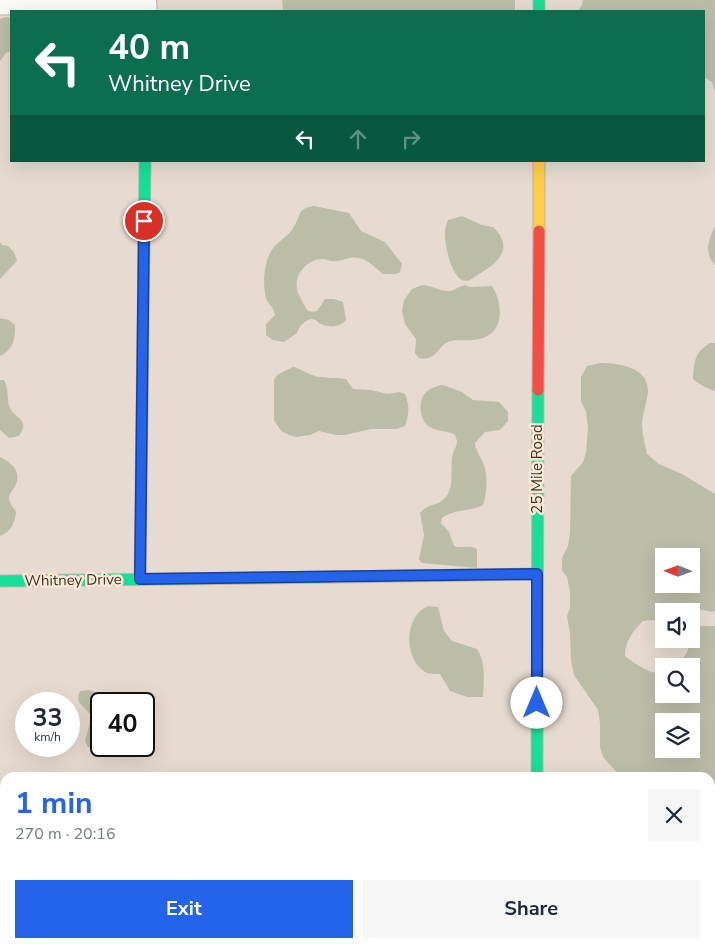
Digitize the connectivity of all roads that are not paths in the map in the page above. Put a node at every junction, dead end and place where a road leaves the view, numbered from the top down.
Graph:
1 (0, 4) edge
2 (147, 8) edge
3 (145, 162) edge
4 (539, 162) edge
5 (537, 574) junction
6 (140, 579) junction
7 (0, 581) edge
8 (537, 772) edge

1 - 2 street
3 - 6 street
4 - 5 street, 25 Mile Road
5 - 6 street, Whitney Drive
5 - 8 street, 25 Mile Road
6 - 7 street, Whitney Drive

